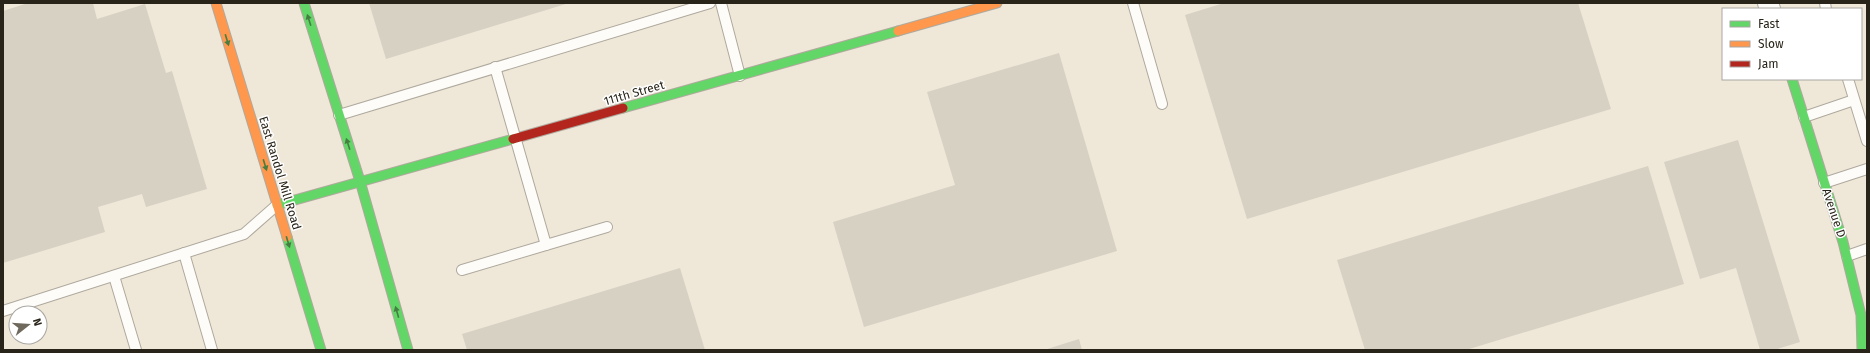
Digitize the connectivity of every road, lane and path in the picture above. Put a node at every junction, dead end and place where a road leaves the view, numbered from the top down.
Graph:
1 (216, 3) edge
2 (304, 3) edge
3 (710, 3) edge
4 (721, 3) edge
5 (997, 3) edge
6 (1134, 3) edge
7 (495, 68) junction
8 (740, 76) junction
9 (1792, 80) edge
10 (1848, 80) edge
11 (1854, 100) junction
12 (1162, 104) dead end
13 (339, 114) junction
14 (1804, 116) junction
15 (517, 138) junction
16 (1867, 141) edge
17 (1867, 169) edge
18 (360, 181) junction
19 (1824, 182) junction
20 (277, 204) junction
21 (607, 227) dead end
22 (546, 245) junction
23 (1867, 249) edge
24 (184, 253) junction
25 (1847, 256) junction
26 (462, 270) dead end
27 (114, 276) junction
28 (3, 311) edge
29 (1864, 319) edge
30 (136, 350) edge
31 (212, 350) edge
32 (321, 350) edge
33 (408, 350) edge
34 (1862, 350) edge

1 -> 20 street, East Randol Mill Road
13 -> 2 street
3 - 7 lane
4 - 8 lane
5 - 8 street, 111th Street
6 - 12 lane
7 - 13 lane
7 - 15 lane
8 - 15 street, 111th Street
9 - 14 street, Avenue D
10 - 11 lane
11 - 14 lane
11 - 16 lane
18 -> 13 street
14 - 19 street, Avenue D
15 - 18 street, 111th Street
15 - 22 lane
17 - 19 lane
18 - 20 street, 111th Street
33 -> 18 street
19 - 25 street, Avenue D
20 - 24 lane
20 -> 32 street, East Randol Mill Road
21 - 22 lane
22 - 26 lane
23 - 25 lane
24 - 27 lane
24 - 31 lane
25 - 29 street, Avenue D
27 - 28 lane
27 - 30 lane
29 - 34 street, Avenue D

